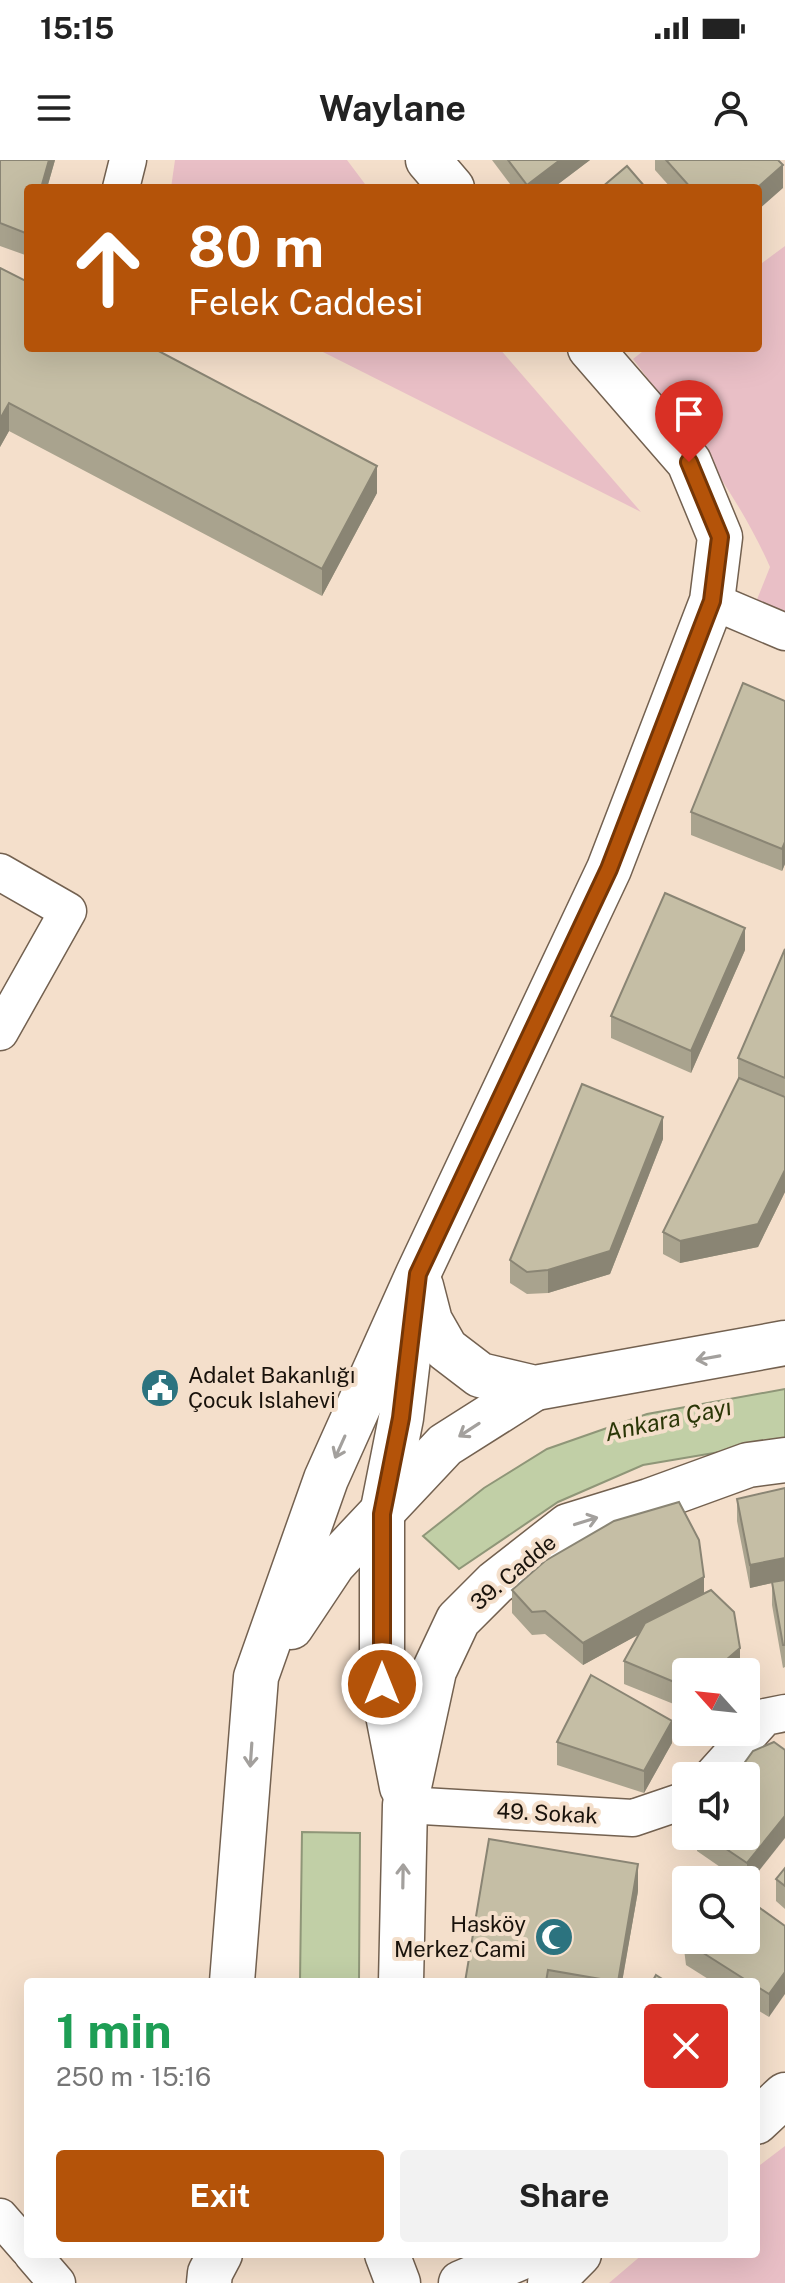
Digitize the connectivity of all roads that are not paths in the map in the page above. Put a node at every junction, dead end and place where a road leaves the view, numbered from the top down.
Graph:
1 (128, 160) edge
2 (428, 160) edge
3 (122, 184) edge
4 (449, 184) edge
5 (593, 352) edge
6 (712, 601) junction
7 (785, 632) edge
8 (0, 872) edge
9 (0, 1032) edge
10 (418, 1274) junction
11 (785, 1343) edge
12 (535, 1388) junction
13 (785, 1460) edge
14 (382, 1514) junction
15 (256, 1677) junction
16 (785, 1713) edge
17 (725, 1762) edge
18 (405, 1805) junction
19 (672, 1805) edge
20 (232, 1978) edge
21 (401, 1978) edge
22 (785, 2095) edge
23 (760, 2118) edge
24 (0, 2217) edge
25 (24, 2244) edge
26 (35, 2258) edge
27 (208, 2258) edge
28 (218, 2258) edge
29 (520, 2258) edge
30 (575, 2258) edge
31 (57, 2283) edge
32 (208, 2283) edge
33 (461, 2283) edge
34 (550, 2283) edge

1 - 3 street
2 - 4 street
5 - 6 street
6 - 7 street
6 - 10 street
8 - 9 street
10 - 12 street
10 - 14 street
10 -> 15 street
11 -> 12 street
12 -> 14 street
18 -> 13 street, 39. Cadde
14 - 15 street
14 - 18 street
15 -> 20 street
16 - 17 street
18 - 19 street, 49. Sokak
21 -> 18 street, 39. Cadde
22 - 23 street
24 - 25 street
26 - 31 street
27 - 32 street
28 - 32 street
29 - 33 street
30 - 34 street

